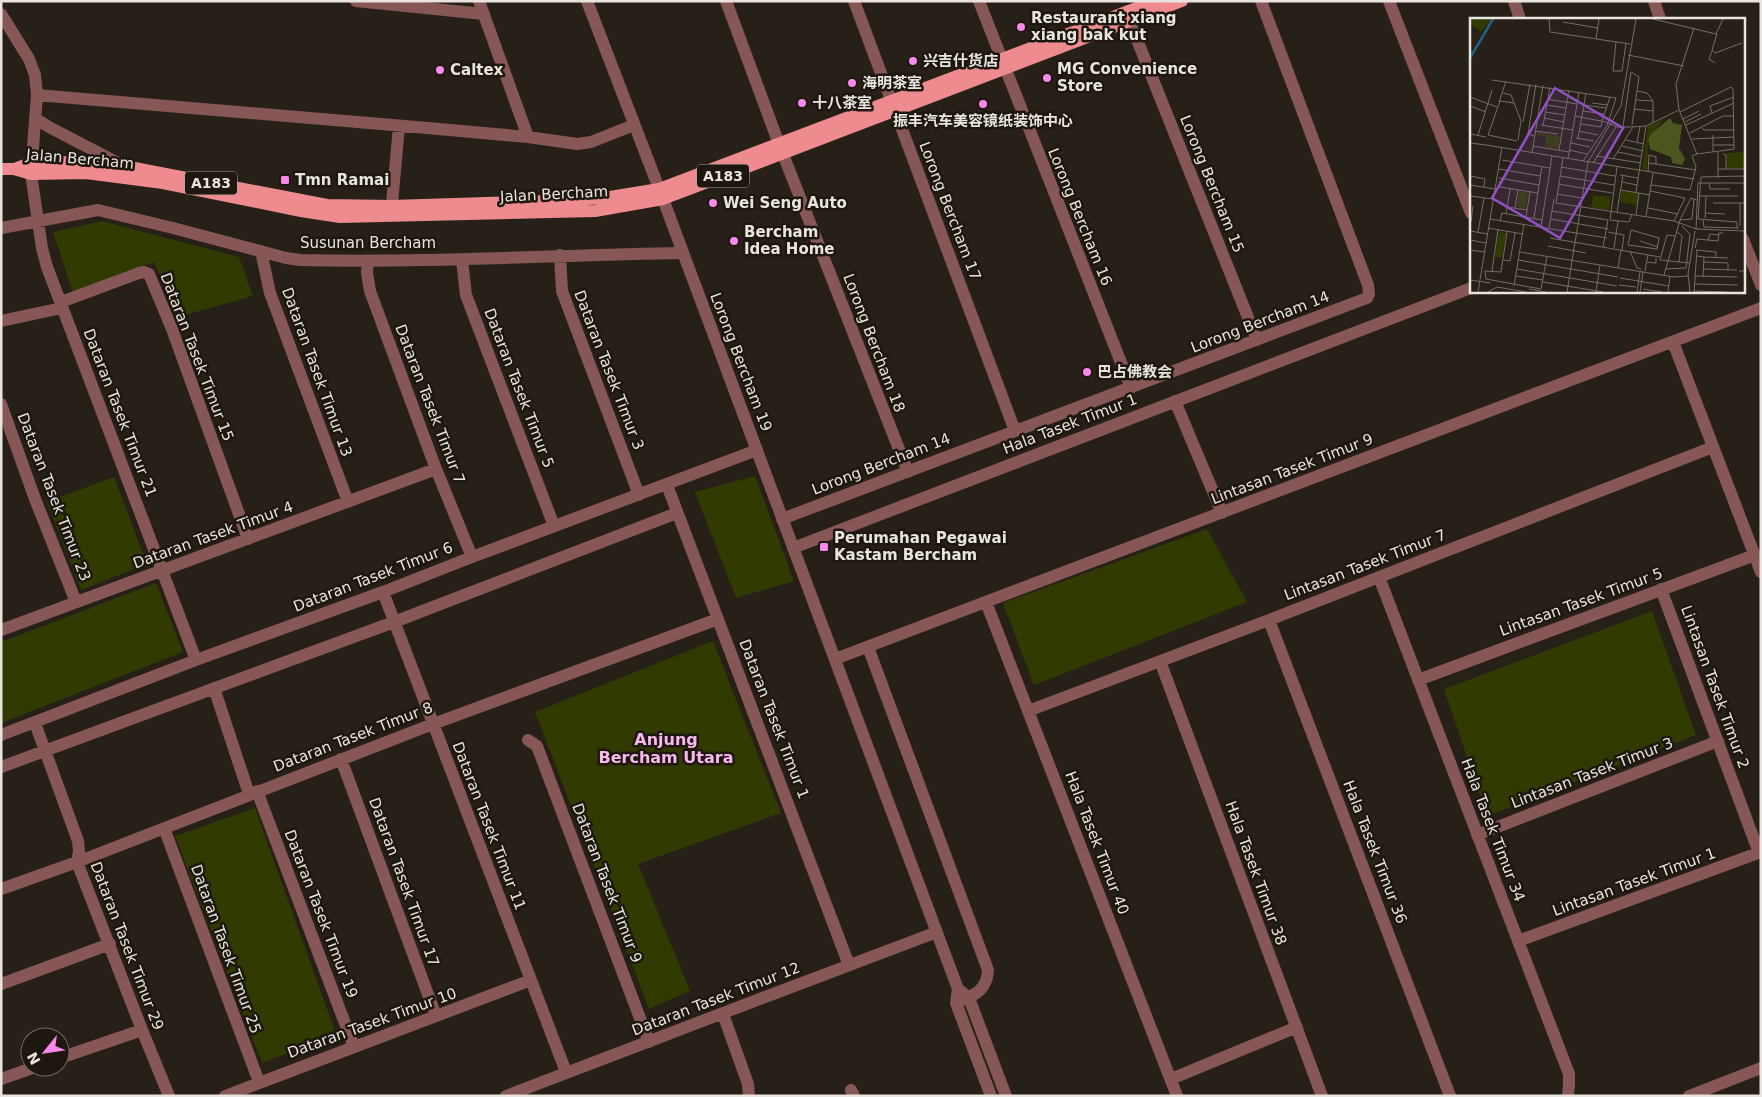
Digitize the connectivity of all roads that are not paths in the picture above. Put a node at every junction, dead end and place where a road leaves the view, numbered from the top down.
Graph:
1 (356, 1) edge
2 (587, 1) edge
3 (726, 1) edge
4 (854, 1) edge
5 (979, 1) edge
6 (1155, 1) edge
7 (1182, 1) edge
8 (1261, 1) edge
9 (1388, 1) edge
10 (1514, 1) edge
11 (1654, 1) edge
12 (481, 7) edge
13 (1, 14) edge
14 (1128, 17) junction
15 (1520, 18) edge
16 (1660, 18) edge
17 (1003, 65) junction
18 (37, 95) junction
19 (893, 106) junction
20 (35, 118) junction
21 (634, 125) junction
22 (400, 126) junction
23 (528, 137) junction
24 (781, 149) junction
25 (124, 166) junction
26 (30, 168) junction
27 (8, 169) edge
28 (661, 194) junction
29 (392, 210) junction
30 (1470, 210) edge
31 (38, 222) junction
32 (1, 228) edge
33 (1744, 242) edge
34 (261, 251) junction
35 (683, 253) junction
36 (560, 255) junction
37 (368, 260) junction
38 (462, 260) junction
39 (1761, 285) edge
40 (1470, 288) edge
41 (61, 305) junction
42 (1761, 308) edge
43 (1, 321) edge
44 (1257, 340) junction
45 (1673, 342) junction
46 (1131, 388) junction
47 (1175, 400) junction
48 (1, 404) edge
49 (1015, 431) junction
50 (1713, 447) junction
51 (757, 450) junction
52 (436, 469) junction
53 (908, 472) junction
54 (667, 485) junction
55 (639, 495) junction
56 (348, 502) junction
57 (677, 513) junction
58 (1222, 513) junction
59 (782, 519) junction
60 (554, 526) junction
61 (248, 539) junction
62 (793, 548) junction
63 (1755, 555) junction
64 (472, 557) junction
65 (162, 571) junction
66 (1761, 572) edge
67 (1379, 577) junction
68 (1661, 590) junction
69 (383, 592) junction
70 (76, 602) junction
71 (986, 602) junction
72 (718, 619) junction
73 (1269, 620) junction
74 (394, 622) junction
75 (1, 630) edge
76 (868, 647) junction
77 (835, 659) junction
78 (196, 660) junction
79 (1160, 661) junction
80 (1418, 680) junction
81 (214, 688) junction
82 (1028, 711) junction
83 (35, 722) junction
84 (433, 724) junction
85 (1, 736) edge
86 (528, 740) dead end
87 (1718, 741) junction
88 (45, 750) junction
89 (341, 759) junction
90 (1, 768) edge
91 (253, 793) junction
92 (164, 828) junction
93 (1477, 835) junction
94 (1760, 852) edge
95 (77, 862) junction
96 (1, 889) edge
97 (937, 932) junction
98 (1518, 941) junction
99 (110, 944) junction
100 (849, 965) junction
101 (531, 980) junction
102 (1, 984) edge
103 (958, 989) junction
104 (969, 998) junction
105 (956, 1003) junction
106 (723, 1014) junction
107 (436, 1016) junction
108 (1296, 1027) junction
109 (142, 1030) junction
110 (649, 1042) junction
111 (354, 1048) junction
112 (70, 1055) edge
113 (1760, 1069) edge
114 (20, 1072) edge
115 (566, 1072) junction
116 (1171, 1078) junction
117 (1, 1079) edge
118 (259, 1082) junction
119 (169, 1096) edge
120 (225, 1096) edge
121 (506, 1096) edge
122 (748, 1096) edge
123 (991, 1096) edge
124 (1006, 1096) edge
125 (1177, 1096) edge
126 (1322, 1096) edge
127 (1450, 1096) edge
128 (1568, 1096) edge
129 (1689, 1096) edge

1 - 12 street
2 - 21 street, Lorong Bercham 19
3 - 24 street, Lorong Bercham 18
4 - 19 street, Lorong Bercham 17
5 - 17 street, Lorong Bercham 16
6 - 14 main road, Jalan Bercham / A183
7 - 14 main road, Jalan Bercham / A183
8 - 44 street, Lorong Bercham 14
9 - 30 street
10 - 15 street
11 - 16 street
12 - 23 street
13 - 18 street, Dataran Tasek Timur 21
14 - 17 main road, Jalan Bercham / A183
14 - 44 street, Lorong Bercham 15
17 - 19 main road, Jalan Bercham / A183
17 - 46 street, Lorong Bercham 16
18 - 20 street, Dataran Tasek Timur 21
18 - 22 street
19 - 24 main road, Jalan Bercham / A183
19 - 49 street, Lorong Bercham 17
20 - 25 street
20 - 26 street, Dataran Tasek Timur 21
21 - 23 street
21 - 28 street, Lorong Bercham 19
22 - 23 street
22 - 29 street
24 - 28 main road, Jalan Bercham / A183
24 - 53 street, Lorong Bercham 18
25 - 26 main road, Jalan Bercham / A183
25 - 29 main road, Jalan Bercham / A183
26 - 27 main road, Jalan Bercham / A183
26 - 29 main road, Jalan Bercham / A183
26 - 31 street, Dataran Tasek Timur 21
28 - 29 main road, Jalan Bercham / A183
28 - 35 street, Lorong Bercham 19
31 - 32 street, Susunan Bercham
31 - 34 street, Susunan Bercham
31 - 41 street, Dataran Tasek Timur 21
33 - 39 street
34 - 37 street, Susunan Bercham
34 - 56 street, Dataran Tasek Timur 13
35 - 36 street, Susunan Bercham
35 - 51 street, Lorong Bercham 19
36 - 38 street, Susunan Bercham
36 - 55 street, Dataran Tasek Timur 3
37 - 38 street, Susunan Bercham
37 - 52 street, Dataran Tasek Timur 7
38 - 60 street, Dataran Tasek Timur 5
40 - 47 street, Hala Tasek Timur 1
41 - 43 street
41 - 61 street, Dataran Tasek Timur 15
41 - 65 street, Dataran Tasek Timur 21
42 - 45 street, Lintasan Tasek Timur 9
44 - 46 street, Lorong Bercham 14
45 - 50 street
45 - 58 street, Lintasan Tasek Timur 9
46 - 49 street, Lorong Bercham 14
47 - 58 street
47 - 62 street, Hala Tasek Timur 1
48 - 70 street, Dataran Tasek Timur 23
49 - 53 street, Lorong Bercham 14
50 - 63 street
50 - 67 street, Lintasan Tasek Timur 7
51 - 54 street, Dataran Tasek Timur 6
51 - 59 street, Lorong Bercham 19
52 - 56 street, Dataran Tasek Timur 4
52 - 64 street, Dataran Tasek Timur 7
53 - 59 street, Lorong Bercham 14
54 - 55 street, Dataran Tasek Timur 6
54 - 57 street, Dataran Tasek Timur 1
55 - 60 street, Dataran Tasek Timur 6
56 - 61 street, Dataran Tasek Timur 4
57 - 72 street, Dataran Tasek Timur 1
57 - 74 street
58 - 71 street, Lintasan Tasek Timur 9
59 - 62 street, Lorong Bercham 19
60 - 64 street, Dataran Tasek Timur 6
61 - 65 street, Dataran Tasek Timur 4
62 - 77 street, Lorong Bercham 19
63 - 66 street
63 - 68 street, Lintasan Tasek Timur 5
64 - 69 street, Dataran Tasek Timur 6
65 - 70 street, Dataran Tasek Timur 4
65 - 78 street, Dataran Tasek Timur 21
67 - 73 street, Lintasan Tasek Timur 7
67 - 80 street, Hala Tasek Timur 34
68 - 80 street, Lintasan Tasek Timur 5
68 - 87 street, Lintasan Tasek Timur 2
69 - 74 street, Dataran Tasek Timur 11
69 - 78 street, Dataran Tasek Timur 6
70 - 75 street, Dataran Tasek Timur 4
71 - 76 street, Lintasan Tasek Timur 9
71 - 82 street, Hala Tasek Timur 40
72 - 84 street, Dataran Tasek Timur 8
72 - 100 street, Dataran Tasek Timur 1
73 - 79 street, Lintasan Tasek Timur 7
73 - 127 street, Hala Tasek Timur 36
74 - 81 street
74 - 84 street, Dataran Tasek Timur 11
76 - 77 street, Lintasan Tasek Timur 9
76 - 104 street
77 - 97 street, Lorong Bercham 19
78 - 83 street, Dataran Tasek Timur 6
79 - 82 street, Lintasan Tasek Timur 7
79 - 108 street, Hala Tasek Timur 38
80 - 93 street, Hala Tasek Timur 34
81 - 88 street
81 - 91 street, Dataran Tasek Timur 19
82 - 116 street, Hala Tasek Timur 40
83 - 85 street, Dataran Tasek Timur 6
83 - 88 street, Dataran Tasek Timur 29
84 - 89 street, Dataran Tasek Timur 8
84 - 101 street, Dataran Tasek Timur 11
86 - 110 street, Dataran Tasek Timur 9
87 - 93 street, Lintasan Tasek Timur 3
87 - 94 street, Lintasan Tasek Timur 2
88 - 90 street
88 - 95 street, Dataran Tasek Timur 29
89 - 91 street, Dataran Tasek Timur 8
89 - 107 street, Dataran Tasek Timur 17
91 - 92 street, Dataran Tasek Timur 8
91 - 111 street, Dataran Tasek Timur 19
92 - 95 street, Dataran Tasek Timur 8
92 - 118 street, Dataran Tasek Timur 25
93 - 98 street, Hala Tasek Timur 34
94 - 98 street, Lintasan Tasek Timur 1
95 - 96 street, Dataran Tasek Timur 8
95 - 99 street, Dataran Tasek Timur 29
97 - 100 street, Dataran Tasek Timur 12
97 - 103 street, Lorong Bercham 19
98 - 128 street, Hala Tasek Timur 34
99 - 102 street
99 - 109 street, Dataran Tasek Timur 29
100 - 106 street, Dataran Tasek Timur 12
101 - 107 street, Dataran Tasek Timur 10
101 - 115 street, Dataran Tasek Timur 11
103 - 104 street
103 - 105 street
104 - 105 street
104 - 124 street
105 - 123 street
106 - 110 street, Dataran Tasek Timur 12
106 - 122 street
107 - 111 street, Dataran Tasek Timur 10
108 - 116 street
108 - 126 street, Hala Tasek Timur 38
109 - 112 street
109 - 119 street, Dataran Tasek Timur 29
110 - 115 street, Dataran Tasek Timur 12
111 - 118 street, Dataran Tasek Timur 10
113 - 129 street
114 - 117 street
115 - 121 street, Dataran Tasek Timur 12
116 - 125 street, Hala Tasek Timur 40
118 - 120 street, Dataran Tasek Timur 10

